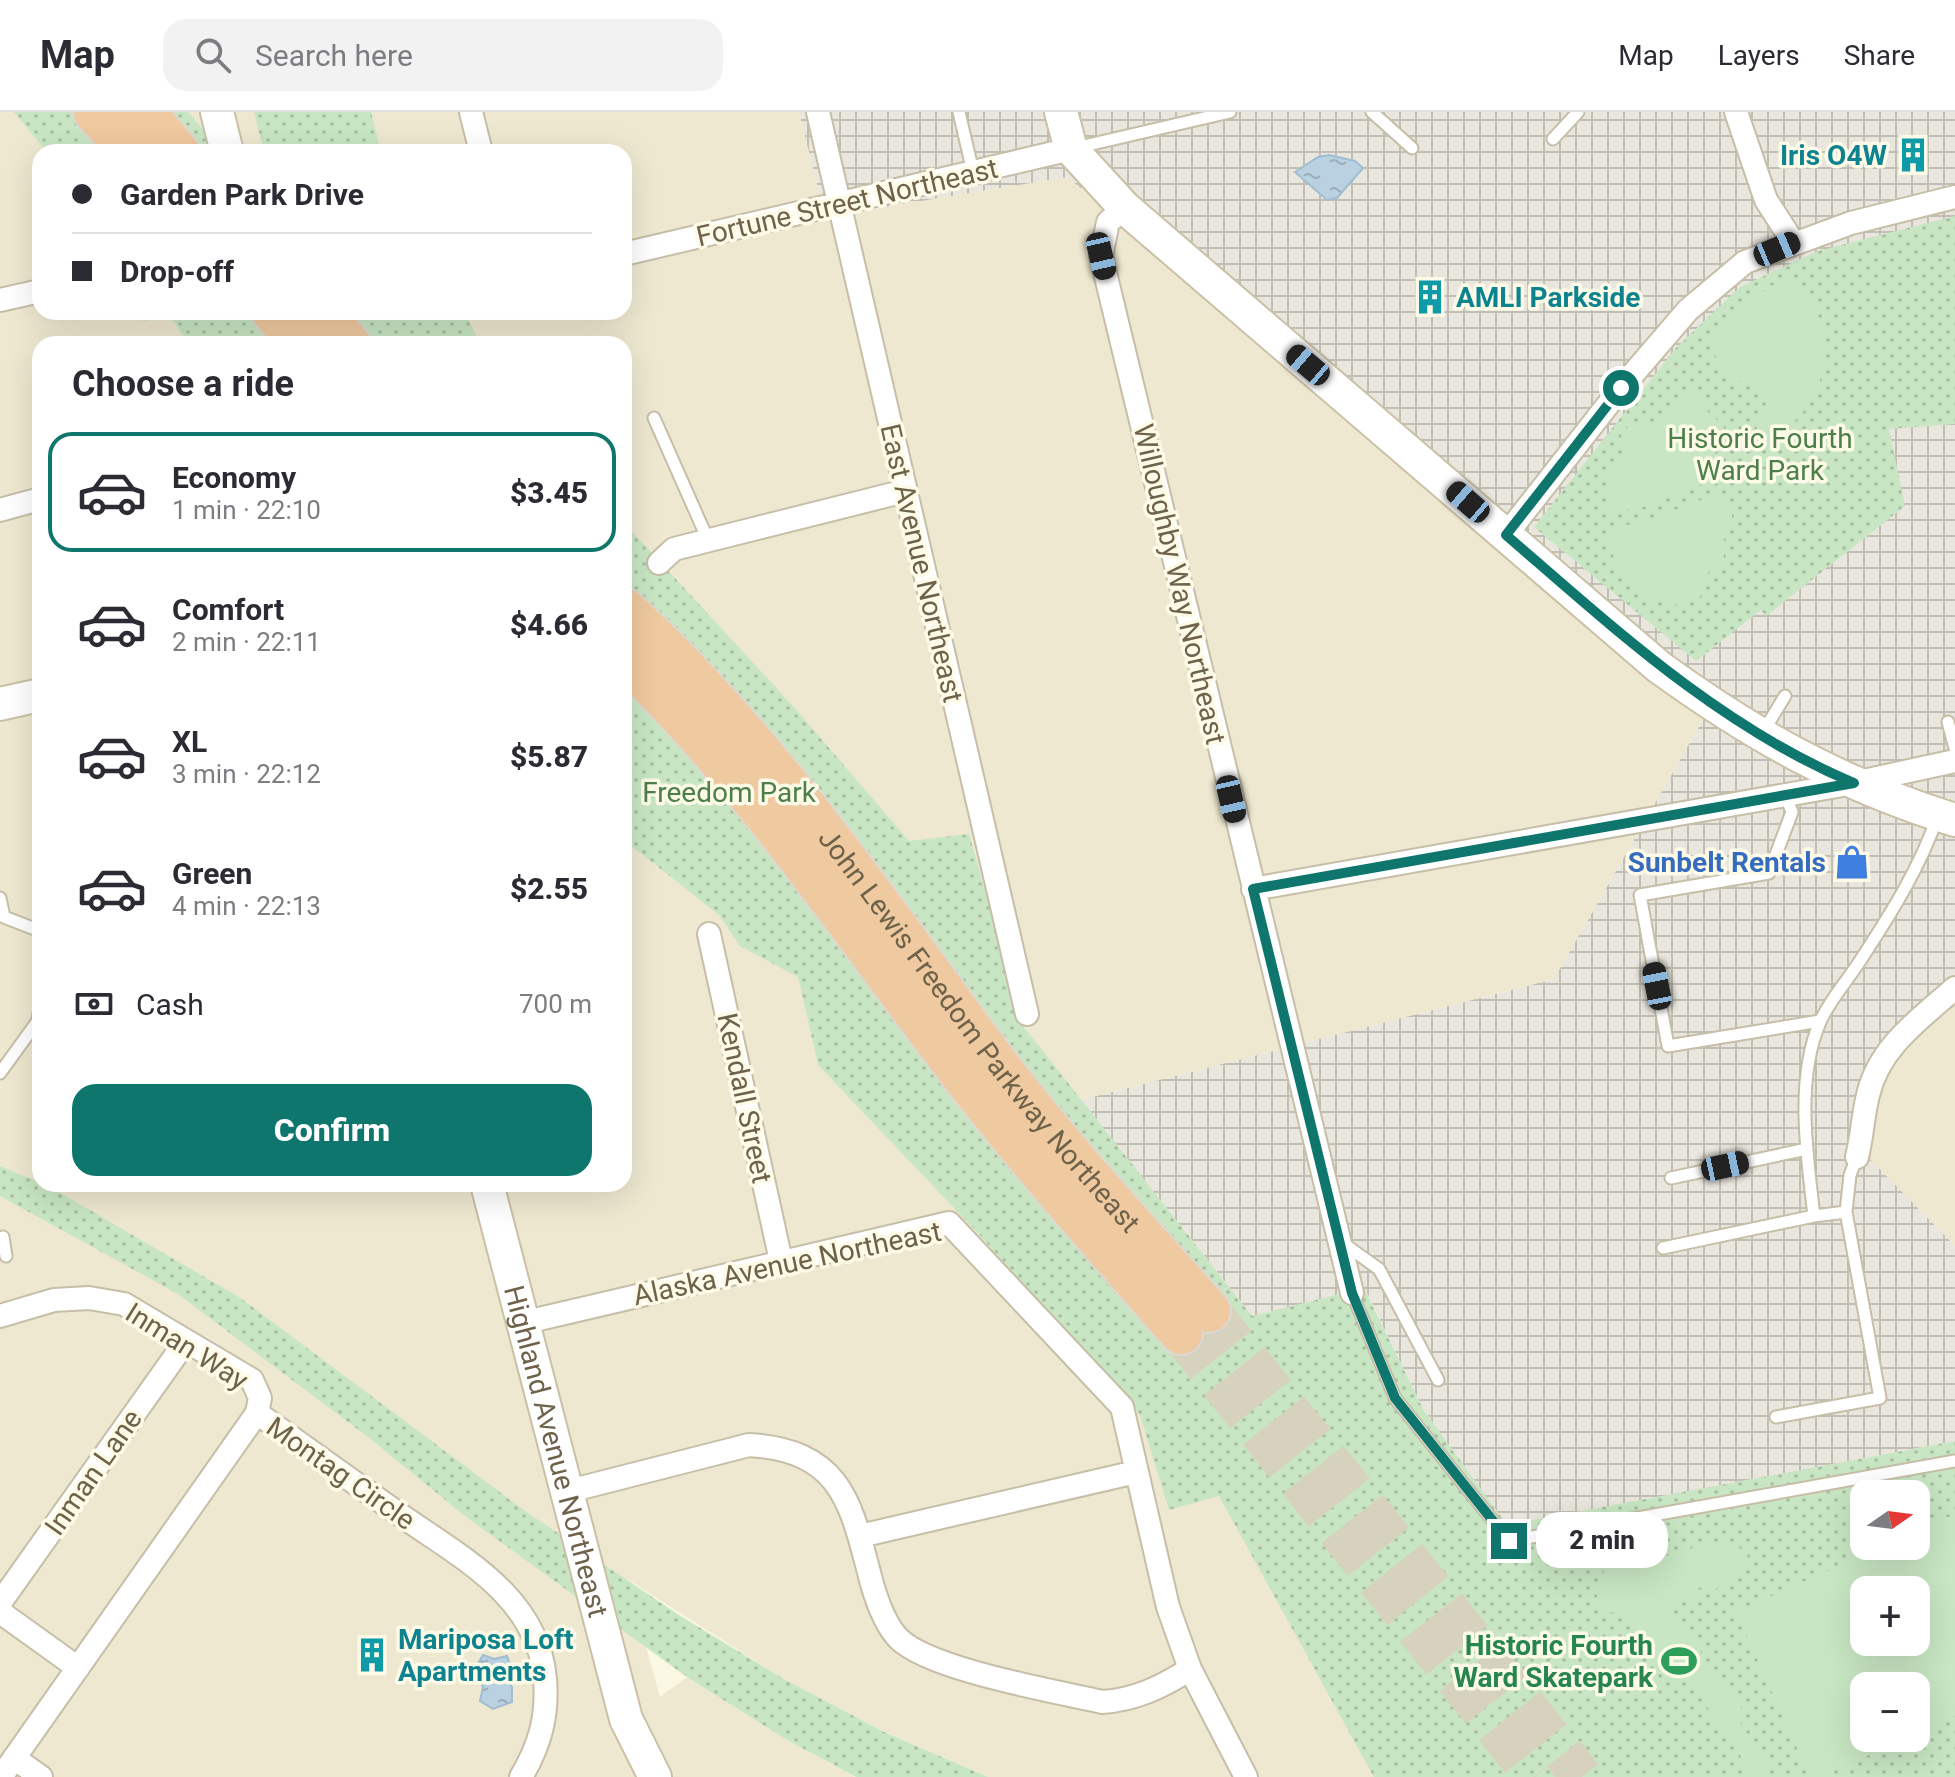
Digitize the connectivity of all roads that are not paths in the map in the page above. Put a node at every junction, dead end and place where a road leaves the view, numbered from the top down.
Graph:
1 (95, 112) edge
2 (144, 112) edge
3 (217, 112) edge
4 (471, 112) edge
5 (818, 112) edge
6 (959, 112) edge
7 (1061, 112) edge
8 (1230, 112) edge
9 (1372, 112) edge
10 (1578, 112) edge
11 (1736, 112) edge
12 (1553, 139) dead end
13 (124, 144) edge
14 (171, 144) edge
15 (225, 144) edge
16 (479, 144) edge
17 (1412, 148) dead end
18 (1071, 149) junction
19 (973, 172) junction
20 (1955, 197) edge
21 (840, 203) junction
22 (1125, 208) junction
23 (1793, 242) junction
24 (632, 252) edge
25 (32, 293) edge
26 (0, 300) edge
27 (278, 320) edge
28 (328, 320) edge
29 (293, 336) edge
30 (342, 336) edge
31 (654, 418) dead end
32 (905, 491) junction
33 (32, 501) edge
34 (0, 510) edge
35 (1506, 535) junction
36 (708, 540) junction
37 (659, 563) dead end
38 (632, 617) edge
39 (632, 666) edge
40 (1785, 696) dead end
41 (32, 697) edge
42 (0, 704) edge
43 (1948, 722) dead end
44 (1760, 736) junction
45 (1955, 748) edge
46 (1955, 761) edge
47 (1854, 783) junction
48 (1785, 795) junction
49 (1946, 817) edge
50 (1253, 889) junction
51 (0, 898) edge
52 (32, 928) edge
53 (709, 934) dead end
54 (1955, 988) edge
55 (1027, 1014) dead end
56 (1820, 1021) junction
57 (32, 1029) edge
58 (0, 1073) edge
59 (1807, 1149) junction
60 (1857, 1157) joint
61 (1671, 1178) dead end
62 (489, 1192) edge
63 (1846, 1212) junction
64 (1814, 1216) junction
65 (3, 1237) dead end
66 (1340, 1242) junction
67 (1663, 1248) dead end
68 (6, 1256) dead end
69 (781, 1261) junction
70 (1352, 1293) joint
71 (0, 1316) edge
72 (522, 1323) junction
73 (186, 1341) junction
74 (1438, 1380) dead end
75 (257, 1413) junction
76 (1776, 1417) dead end
77 (1955, 1461) edge
78 (1136, 1472) junction
79 (569, 1491) junction
80 (860, 1536) junction
81 (0, 1603) edge
82 (0, 1612) edge
83 (78, 1668) junction
84 (1190, 1669) junction
85 (14, 1758) junction
86 (1, 1777) edge
87 (41, 1777) edge
88 (521, 1777) edge
89 (655, 1777) edge
90 (1246, 1777) edge

1 - 13 highway
2 - 14 highway
3 - 15 main road
4 - 16 street
5 - 21 street, East Avenue Northeast
6 - 19 lane
7 - 18 main road
8 - 18 lane
9 - 17 lane
10 - 12 lane
11 - 23 street
18 - 19 street, Fortune Street Northeast
18 - 22 main road
19 - 21 street, Fortune Street Northeast
20 - 23 street
21 - 24 street, Fortune Street Northeast
21 - 32 street, East Avenue Northeast
22 - 35 main road
22 - 50 street, Willoughby Way Northeast
23 - 35 street
25 - 26 street
27 - 29 highway
28 - 30 highway
31 - 36 lane
32 - 36 street
32 - 55 street, East Avenue Northeast
33 - 34 street
35 - 44 main road
36 - 37 street
38 - 39 highway, John Lewis Freedom Parkway Northeast
40 - 44 lane
41 - 42 main road
43 - 45 lane
44 - 47 main road
46 - 47 street
47 - 48 street
47 - 49 main road
48 - 50 street
48 - 56 lane
49 - 56 lane
50 - 66 street, Willoughby Way Northeast
51 - 52 lane
53 - 69 street, Kendall Street
54 - 60 street
56 - 59 lane
57 - 58 lane
59 - 61 lane
59 - 64 lane
60 - 63 lane
62 - 72 main road, Highland Avenue Northeast
63 - 64 lane
63 - 76 lane
64 - 67 lane
65 - 68 lane
66 - 70 street, Willoughby Way Northeast
66 - 74 lane
69 - 72 street, Alaska Avenue Northeast
69 - 78 street, Alaska Avenue Northeast
70 - 77 lane
71 - 73 street, Inman Way
72 - 79 main road, Highland Avenue Northeast
73 - 75 street, Inman Way
73 - 81 street, Inman Lane
75 - 83 street, Montag Circle
75 - 88 street, Montag Circle
78 - 80 street
78 - 84 street
79 - 80 street
79 - 89 main road, Highland Avenue Northeast
80 - 84 street
82 - 83 street
83 - 85 street, Montag Circle
84 - 90 street
85 - 86 street, Montag Circle
85 - 87 street

